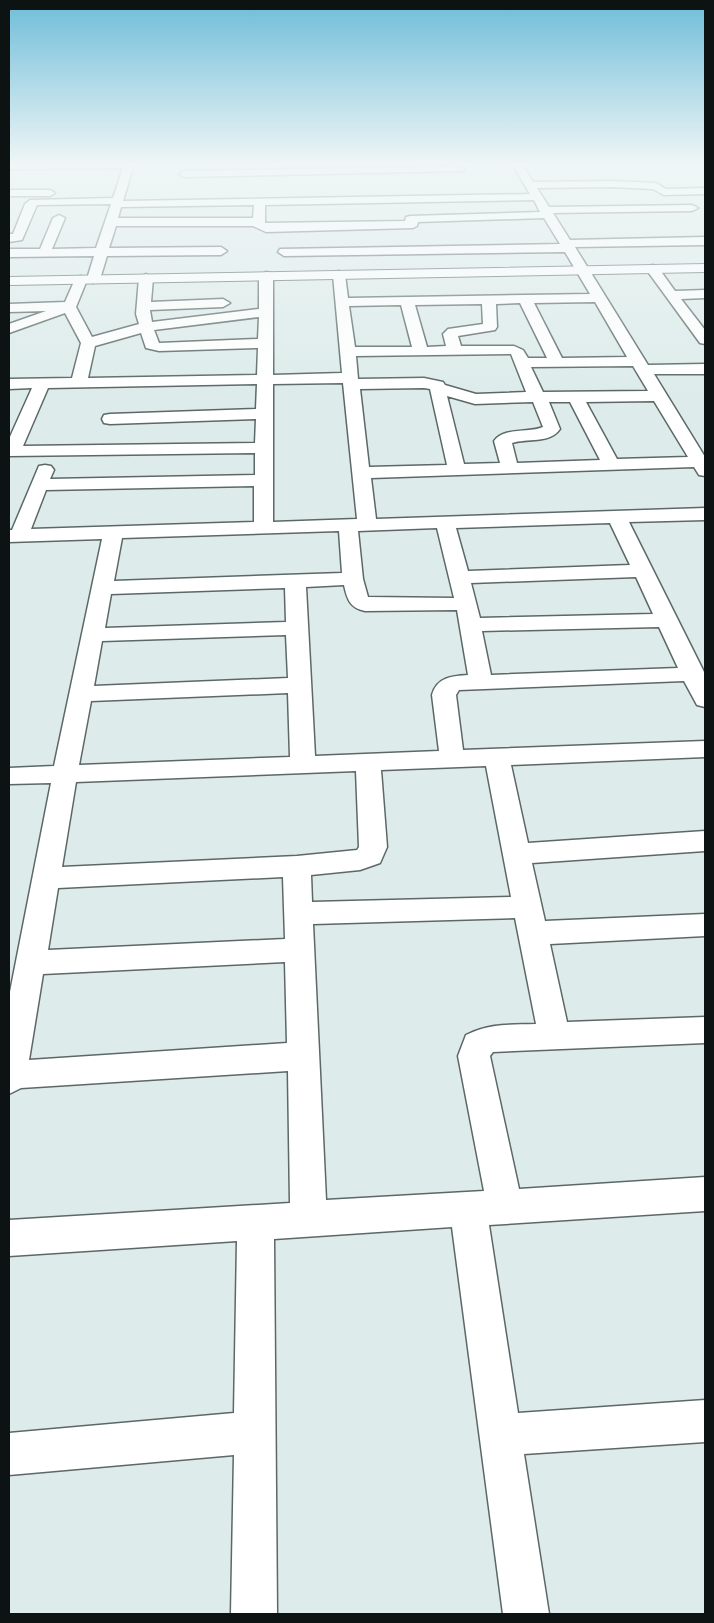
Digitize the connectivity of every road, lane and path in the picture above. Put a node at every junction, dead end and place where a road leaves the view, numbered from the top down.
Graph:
1 (52, 240) edge
2 (109, 240) edge
3 (220, 240) edge
4 (282, 240) edge
5 (304, 240) edge
6 (406, 240) edge
7 (424, 240) edge
8 (563, 240) edge
9 (680, 241) joint
10 (705, 241) edge
11 (632, 242) joint
12 (567, 246) junction
13 (430, 248) junction
14 (102, 252) junction
15 (284, 252) junction
16 (9, 253) edge
17 (44, 253) junction
18 (221, 264) junction
19 (705, 268) edge
20 (652, 269) junction
21 (582, 270) junction
22 (446, 273) junction
23 (339, 275) junction
24 (266, 276) junction
25 (287, 276) junction
26 (146, 278) junction
27 (87, 280) junction
28 (9, 281) edge
29 (705, 294) edge
30 (671, 295) junction
31 (599, 298) junction
32 (525, 299) junction
33 (489, 300) junction
34 (407, 301) junction
35 (342, 302) junction
36 (69, 306) junction
37 (144, 306) junction
38 (266, 307) junction
39 (15, 308) edge
40 (705, 314) edge
41 (687, 315) junction
42 (145, 327) junction
43 (10, 330) edge
44 (704, 338) edge
45 (88, 343) junction
46 (265, 343) junction
47 (455, 350) junction
48 (421, 351) junction
49 (348, 352) junction
50 (557, 362) junction
51 (521, 363) junction
52 (641, 366) junction
53 (705, 369) edge
54 (264, 379) junction
55 (351, 381) junction
56 (121, 382) junction
57 (79, 383) junction
58 (9, 384) edge
59 (42, 384) junction
60 (439, 388) junction
61 (659, 396) junction
62 (539, 397) junction
63 (576, 398) junction
64 (264, 414) junction
65 (110, 419) junction
66 (17, 421) edge
67 (264, 448) junction
68 (100, 450) junction
69 (10, 451) edge
70 (53, 451) junction
71 (610, 465) junction
72 (703, 466) edge
73 (510, 468) junction
74 (457, 470) junction
75 (361, 473) junction
76 (263, 480) junction
77 (39, 485) junction
78 (705, 514) edge
79 (617, 517) junction
80 (445, 522) junction
81 (358, 525) junction
82 (263, 528) junction
83 (113, 533) junction
84 (14, 536) edge
85 (644, 571) junction
86 (459, 577) junction
87 (353, 579) junction
88 (295, 581) junction
89 (102, 588) junction
90 (468, 614) junction
91 (668, 620) junction
92 (297, 628) junction
93 (92, 635) junction
94 (694, 674) junction
95 (481, 681) junction
96 (300, 685) junction
97 (81, 694) junction
98 (705, 700) edge
99 (705, 749) edge
100 (497, 757) junction
101 (452, 759) junction
102 (368, 762) junction
103 (303, 764) junction
104 (65, 774) junction
105 (9, 776) edge
106 (705, 841) edge
107 (517, 854) junction
108 (297, 866) junction
109 (46, 878) junction
110 (299, 913) junction
111 (530, 920) junction
112 (705, 925) edge
113 (300, 950) junction
114 (29, 963) junction
115 (705, 1030) edge
116 (554, 1036) junction
117 (304, 1056) junction
118 (9, 1077) edge
119 (705, 1194) edge
120 (486, 1208) junction
121 (310, 1219) junction
122 (256, 1223) junction
123 (9, 1238) edge
124 (705, 1421) edge
125 (255, 1432) junction
126 (500, 1435) junction
127 (9, 1454) edge
128 (254, 1614) edge
129 (526, 1614) edge

1 - 17 street
2 - 14 street
3 - 18 street
4 - 15 street
5 - 15 street
6 - 13 street
7 - 13 street
8 - 12 street
9 - 10 street
9 - 11 street
11 - 12 street
12 - 13 street
12 - 21 street
13 - 22 street
14 - 17 street
14 - 18 street
14 - 27 street
15 - 25 street
16 - 17 street
18 - 24 street
18 - 26 street
19 - 20 street
20 - 21 street
20 - 30 street
21 - 22 street
21 - 31 street
22 - 23 street
23 - 25 street
23 - 35 street
24 - 25 street
24 - 38 street
26 - 27 street
26 - 37 street
27 - 28 street
27 - 36 street
29 - 30 street
30 - 41 street
31 - 32 street
31 - 52 street
32 - 33 street
32 - 50 street
33 - 34 street
33 - 47 street
34 - 35 street
34 - 48 street
35 - 49 street
36 - 39 street
36 - 43 street
36 - 45 street
37 - 38 street
37 - 42 street
38 - 42 street
38 - 46 street
39 - 43 street
40 - 41 street
41 - 44 street
42 - 45 street
42 - 46 street
45 - 57 street
46 - 54 street
47 - 48 street
47 - 51 street
48 - 49 street
49 - 55 street
50 - 51 street
50 - 52 street
51 - 62 street
52 - 53 street
52 - 61 street
54 - 55 street
54 - 56 street
54 - 64 street
55 - 60 street
55 - 75 street
56 - 57 street
56 - 65 street
57 - 59 street
58 - 59 street
59 - 66 street
60 - 62 street
60 - 74 street
61 - 63 street
61 - 72 street
62 - 63 street
62 - 73 street
63 - 71 street
64 - 65 street
64 - 67 street
65 - 68 street
66 - 69 street
67 - 68 street
67 - 76 street
68 - 70 street
69 - 70 street
70 - 77 street
71 - 72 street
71 - 73 street
73 - 74 street
74 - 75 street
75 - 81 street
76 - 77 street
76 - 82 street
77 - 84 street
78 - 79 street
79 - 80 street
79 - 85 street
80 - 81 street
80 - 86 street
81 - 82 street
81 - 87 street
82 - 83 street
83 - 84 street
83 - 89 street
85 - 86 street
85 - 91 street
86 - 90 street
87 - 88 street
87 - 90 street
88 - 89 street
88 - 92 street
89 - 93 street
90 - 91 street
90 - 95 street
91 - 94 street
92 - 93 street
92 - 96 street
93 - 97 street
94 - 95 street
94 - 98 street
95 - 101 street
96 - 97 street
96 - 103 street
97 - 104 street
99 - 100 street
100 - 101 street
100 - 107 street
101 - 102 street
102 - 103 street
102 - 108 street
103 - 104 street
104 - 105 street
104 - 109 street
106 - 107 street
107 - 111 street
108 - 109 street
108 - 110 street
109 - 114 street
110 - 111 street
110 - 113 street
111 - 112 street
111 - 116 street
113 - 114 street
113 - 117 street
114 - 118 street
115 - 116 street
116 - 120 street
117 - 118 street
117 - 121 street
119 - 120 street
120 - 121 street
120 - 126 street
121 - 122 street
122 - 123 street
122 - 125 street
124 - 126 street
125 - 127 street
125 - 128 street
126 - 129 street

